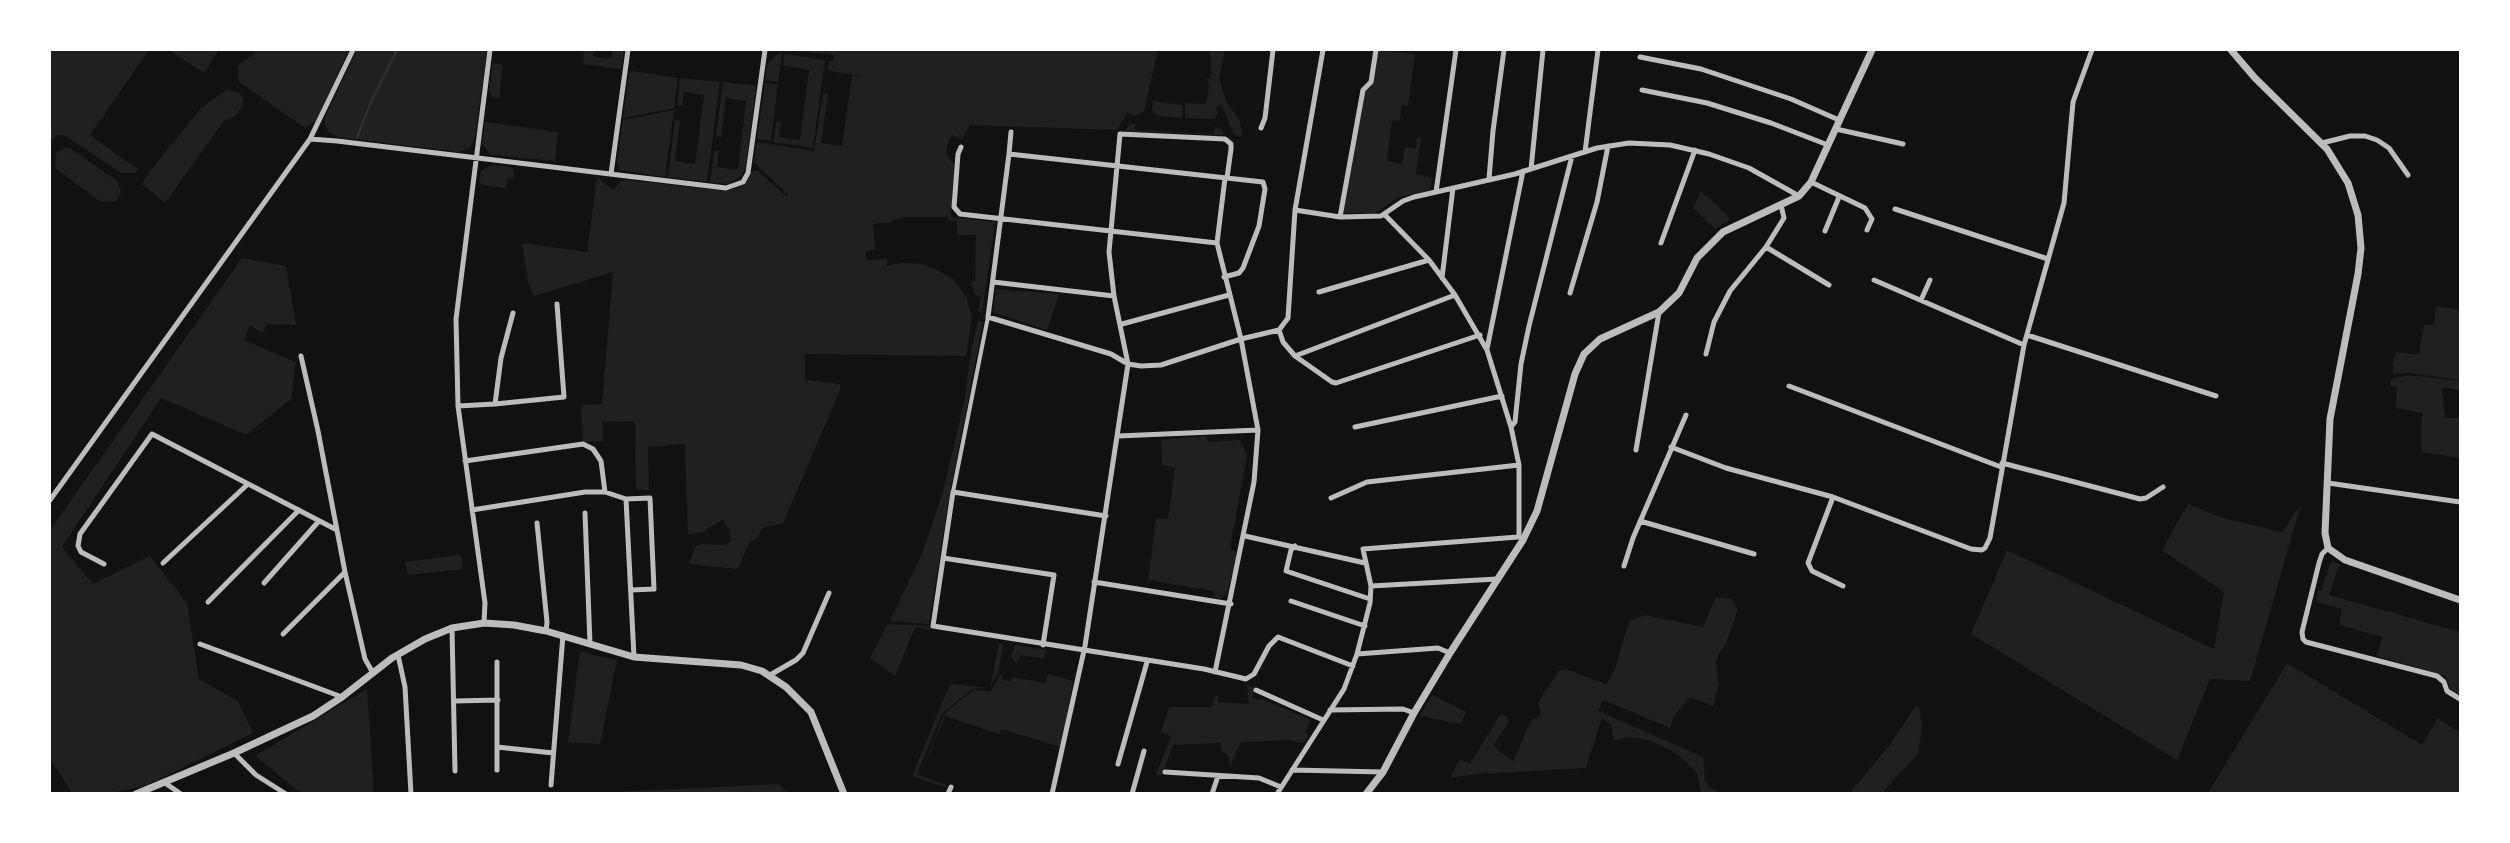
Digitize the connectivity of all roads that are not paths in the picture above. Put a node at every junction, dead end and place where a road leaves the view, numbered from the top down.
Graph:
1 (353, 50) edge
2 (490, 50) edge
3 (628, 50) edge
4 (765, 50) edge
5 (1273, 50) edge
6 (1323, 50) edge
7 (1376, 50) edge
8 (1456, 50) edge
9 (1504, 50) edge
10 (1543, 50) edge
11 (1598, 50) edge
12 (1872, 50) edge
13 (2092, 50) edge
14 (2231, 50) edge
15 (1641, 57) dead end
16 (1642, 90) dead end
17 (1839, 120) junction
18 (1261, 128) dead end
19 (1836, 129) junction
20 (1011, 132) dead end
21 (310, 139) junction
22 (2322, 143) junction
23 (1903, 144) dead end
24 (1828, 145) junction
25 (1608, 146) junction
26 (961, 147) dead end
27 (1695, 150) junction
28 (1585, 152) junction
29 (1009, 154) junction
30 (1572, 156) junction
31 (477, 159) junction
32 (1116, 166) junction
33 (1531, 169) junction
34 (1523, 171) junction
35 (611, 174) junction
36 (2408, 175) dead end
37 (1226, 178) junction
38 (1489, 179) junction
39 (1811, 182) junction
40 (1453, 188) junction
41 (1436, 192) junction
42 (1799, 196) junction
43 (1839, 197) junction
44 (1781, 205) junction
45 (1895, 209) dead end
46 (1295, 210) junction
47 (1386, 215) junction
48 (1340, 217) junction
49 (1000, 220) junction
50 (1866, 230) dead end
51 (1825, 231) dead end
52 (1110, 232) junction
53 (1217, 243) junction
54 (1661, 243) dead end
55 (1766, 247) junction
56 (2048, 259) junction
57 (1428, 260) junction
58 (1224, 277) junction
59 (1442, 279) junction
60 (1874, 280) dead end
61 (1930, 280) dead end
62 (993, 282) junction
63 (1829, 285) dead end
64 (1319, 292) dead end
65 (1570, 293) dead end
66 (1228, 295) junction
67 (1455, 295) junction
68 (1114, 296) junction
69 (1921, 300) junction
70 (557, 304) dead end
71 (1659, 312) junction
72 (513, 313) dead end
73 (988, 317) junction
74 (1122, 324) junction
75 (1279, 330) junction
76 (1480, 335) junction
77 (2027, 335) junction
78 (1241, 339) junction
79 (2024, 345) junction
80 (1487, 350) junction
81 (1706, 354) dead end
82 (301, 356) dead end
83 (1295, 356) junction
84 (1128, 364) junction
85 (1789, 386) dead end
86 (1502, 396) junction
87 (2216, 396) dead end
88 (495, 404) junction
89 (458, 406) junction
90 (1686, 415) dead end
91 (1354, 426) dead end
92 (1511, 427) junction
93 (1258, 430) junction
94 (1118, 436) junction
95 (1671, 447) junction
96 (1636, 450) dead end
97 (465, 461) junction
98 (1519, 465) junction
99 (2001, 465) junction
100 (2328, 483) junction
101 (248, 484) junction
102 (2163, 487) dead end
103 (605, 492) junction
104 (953, 492) junction
105 (1833, 497) junction
106 (1331, 498) dead end
107 (626, 499) junction
108 (50, 500) edge
109 (2460, 502) edge
110 (299, 510) junction
111 (472, 510) junction
112 (585, 513) dead end
113 (1106, 516) junction
114 (319, 521) junction
115 (1640, 521) junction
116 (537, 523) dead end
117 (335, 529) junction
118 (1245, 536) junction
119 (1520, 538) junction
120 (1295, 546) junction
121 (2328, 548) junction
122 (1754, 554) dead end
123 (943, 558) junction
124 (163, 563) dead end
125 (1365, 563) junction
126 (104, 564) dead end
127 (1624, 566) dead end
128 (345, 572) junction
129 (1497, 579) junction
130 (1094, 582) junction
131 (264, 583) dead end
132 (1371, 586) junction
133 (1843, 586) dead end
134 (631, 590) junction
135 (829, 593) dead end
136 (1370, 599) junction
137 (2460, 600) edge
138 (1291, 601) dead end
139 (208, 602) dead end
140 (1231, 604) junction
141 (484, 623) junction
142 (1365, 626) junction
143 (452, 628) junction
144 (546, 631) junction
145 (283, 634) dead end
146 (563, 635) junction
147 (590, 644) junction
148 (200, 645) dead end
149 (1043, 645) junction
150 (1083, 651) junction
151 (1450, 653) junction
152 (1357, 654) junction
153 (398, 655) junction
154 (634, 657) junction
155 (497, 662) dead end
156 (1147, 662) junction
157 (1353, 666) junction
158 (1215, 672) junction
159 (373, 673) junction
160 (770, 675) junction
161 (1256, 690) dead end
162 (342, 697) junction
163 (2460, 699) edge
164 (498, 700) junction
165 (455, 701) junction
166 (1330, 710) junction
167 (1414, 713) junction
168 (1323, 720) junction
169 (497, 747) junction
170 (1144, 751) dead end
171 (234, 753) junction
172 (553, 753) junction
173 (1118, 764) dead end
174 (497, 770) dead end
175 (1292, 770) junction
176 (455, 771) dead end
177 (1165, 772) dead end
178 (1383, 772) junction
179 (1218, 776) junction
180 (165, 783) junction
181 (551, 785) dead end
182 (951, 787) dead end
183 (1281, 787) junction
184 (136, 794) edge
185 (181, 794) edge
186 (286, 794) edge
187 (411, 794) edge
188 (844, 794) edge
189 (948, 794) edge
190 (1052, 794) edge
191 (1132, 794) edge
192 (1212, 794) edge
193 (1277, 794) edge
194 (1366, 794) edge

1 - 21 street
2 - 31 street
3 - 35 street
4 - 35 street
5 - 18 street
6 - 46 street
7 - 48 street
8 - 41 street
9 - 38 street
10 - 33 street
11 - 28 street
12 - 17 street
13 - 56 street
14 - 22 street
15 - 17 street
16 - 24 street
17 - 19 street
19 - 23 street
19 - 24 street
20 - 29 street
21 - 31 street
21 - 108 street
22 - 36 street
22 - 100 street
24 - 39 street
25 - 27 street
25 - 28 street
25 - 65 street
26 - 49 street
27 - 42 street
27 - 54 street
28 - 30 street
29 - 32 street
29 - 49 street
30 - 33 street
30 - 92 street
31 - 35 street
31 - 89 street
32 - 37 street
32 - 37 street
32 - 52 street
33 - 34 street
34 - 38 street
34 - 80 street
37 - 53 street
37 - 58 street
38 - 40 street
39 - 42 street
39 - 43 street
40 - 41 street
40 - 59 street
41 - 47 street
42 - 44 street
43 - 50 street
43 - 51 street
44 - 55 street
44 - 71 street
45 - 56 street
46 - 48 street
46 - 75 street
47 - 48 street
47 - 57 street
49 - 52 street
49 - 62 street
52 - 53 street
52 - 68 street
53 - 58 street
55 - 63 street
55 - 81 street
56 - 77 street
57 - 59 street
57 - 64 street
58 - 66 street
59 - 67 street
60 - 69 street
61 - 69 street
62 - 68 street
62 - 73 street
66 - 74 street
66 - 78 street
67 - 76 street
67 - 83 street
68 - 74 street
69 - 79 street
70 - 88 street
71 - 96 street
71 - 119 street
72 - 88 street
73 - 84 street
73 - 104 street
74 - 84 street
75 - 78 street
75 - 83 street
76 - 80 street
76 - 83 street
77 - 79 street
77 - 87 street
78 - 84 street
78 - 93 street
79 - 99 street
80 - 86 street
82 - 117 street
84 - 94 street
85 - 99 street
86 - 91 street
86 - 92 street
88 - 89 street
89 - 97 street
90 - 95 street
92 - 98 street
93 - 94 street
93 - 118 street
94 - 113 street
95 - 105 street
95 - 115 street
97 - 103 street
97 - 111 street
98 - 106 street
98 - 119 street
99 - 102 street
99 - 105 street
100 - 109 street
100 - 121 street
101 - 110 street
101 - 124 street
101 - 126 street
103 - 107 street
103 - 111 street
104 - 113 street
104 - 123 street
105 - 133 street
107 - 134 street
107 - 134 street
110 - 114 street
110 - 139 street
111 - 141 street
112 - 147 street
113 - 130 street
114 - 117 street
114 - 131 street
115 - 122 street
115 - 127 street
116 - 144 street
117 - 128 street
118 - 120 street
118 - 140 street
119 - 125 street
119 - 129 street
120 - 125 street
120 - 136 street
121 - 137 street
121 - 163 street
123 - 149 street
123 - 149 street
125 - 132 street
128 - 145 street
128 - 159 street
129 - 132 street
129 - 151 street
130 - 140 street
130 - 150 street
132 - 136 street
134 - 154 street
135 - 160 street
136 - 142 street
138 - 142 street
140 - 158 street
141 - 143 street
141 - 144 street
142 - 152 street
143 - 153 street
143 - 165 street
144 - 146 street
146 - 147 street
146 - 172 street
147 - 154 street
148 - 162 street
149 - 150 street
150 - 156 street
150 - 190 street
151 - 152 street
151 - 167 street
152 - 157 street
153 - 159 street
153 - 187 street
154 - 160 street
155 - 164 street
156 - 158 street
156 - 173 street
157 - 158 street
157 - 166 street
159 - 162 street
160 - 188 street
161 - 168 street
162 - 171 street
164 - 165 street
164 - 169 street
165 - 176 street
166 - 167 street
166 - 168 street
167 - 178 street
168 - 175 street
169 - 172 street
169 - 174 street
170 - 191 street
171 - 180 street
171 - 186 street
172 - 181 street
175 - 178 street
175 - 183 street
177 - 179 street
178 - 194 street
179 - 183 street
179 - 192 street
180 - 184 street
180 - 185 street
182 - 189 street
183 - 193 street

